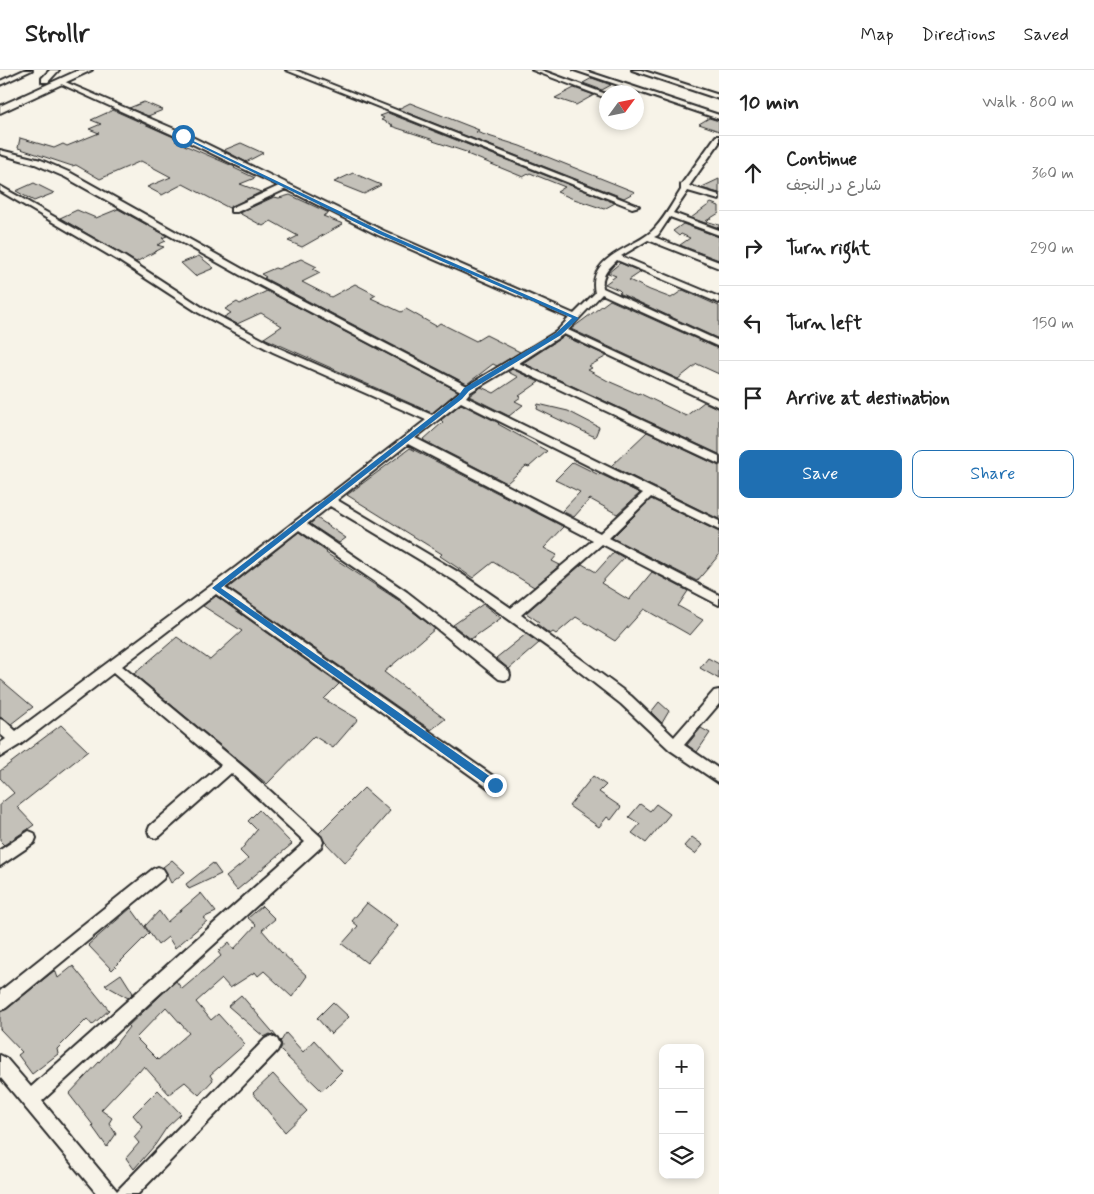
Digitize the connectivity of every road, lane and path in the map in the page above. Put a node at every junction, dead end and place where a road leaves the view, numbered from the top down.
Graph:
1 (28, 70) edge
2 (55, 70) edge
3 (68, 70) edge
4 (87, 70) edge
5 (290, 70) edge
6 (535, 70) edge
7 (577, 70) edge
8 (635, 70) edge
9 (45, 80) junction
10 (61, 82) junction
11 (0, 83) edge
12 (599, 93) edge
13 (719, 97) edge
14 (0, 101) edge
15 (0, 110) edge
16 (719, 117) edge
17 (719, 138) edge
18 (0, 152) edge
19 (284, 186) junction
20 (684, 187) junction
21 (0, 188) edge
22 (719, 198) edge
23 (635, 206) dead end
24 (234, 210) dead end
25 (668, 214) junction
26 (719, 233) edge
27 (647, 237) junction
28 (616, 257) junction
29 (719, 265) edge
30 (598, 289) junction
31 (719, 300) edge
32 (576, 318) junction
33 (562, 330) junction
34 (719, 344) edge
35 (512, 362) junction
36 (463, 394) junction
37 (719, 404) edge
38 (433, 419) junction
39 (408, 439) junction
40 (719, 460) edge
41 (651, 491) junction
42 (329, 500) junction
43 (299, 524) junction
44 (719, 526) edge
45 (601, 539) junction
46 (216, 588) junction
47 (719, 600) edge
48 (512, 615) junction
49 (113, 666) junction
50 (504, 675) dead end
51 (719, 695) edge
52 (0, 725) edge
53 (16, 740) junction
54 (675, 746) junction
55 (0, 751) edge
56 (232, 765) junction
57 (719, 777) edge
58 (495, 785) dead end
59 (155, 831) dead end
60 (29, 838) dead end
61 (0, 859) edge
62 (158, 874) dead end
63 (0, 1002) edge
64 (271, 1045) dead end
65 (0, 1064) edge
66 (30, 1100) junction
67 (109, 1194) edge
68 (125, 1194) edge

1 - 11 street
2 - 9 main road
3 - 9 highway
4 - 10 highway
5 - 23 street
6 - 12 street
7 - 16 street
8 - 13 street
9 - 14 highway
10 - 15 highway
10 - 19 street
17 - 20 street
18 - 36 street
19 - 24 street
19 - 32 street
20 - 22 street
20 - 25 street
21 - 38 street
25 - 26 street
25 - 27 street
27 - 28 street
27 - 29 street
28 - 30 street
28 - 31 street
30 - 32 street
30 - 34 street
32 - 33 street
33 - 35 street
33 - 37 street
35 - 36 street
35 - 40 street
36 - 38 street
36 - 41 street
38 - 39 street
39 - 42 street
39 - 45 street
41 - 44 street
41 - 45 street
42 - 43 street
42 - 48 street
43 - 46 street
43 - 50 street
45 - 47 street
45 - 48 street
46 - 49 street
46 - 58 street
48 - 54 street
49 - 53 street
49 - 56 street
51 - 54 street
52 - 53 street
53 - 55 street
54 - 57 street
56 - 59 street
56 - 66 street
60 - 61 street
62 - 63 street
64 - 68 street
65 - 66 street
66 - 67 street

